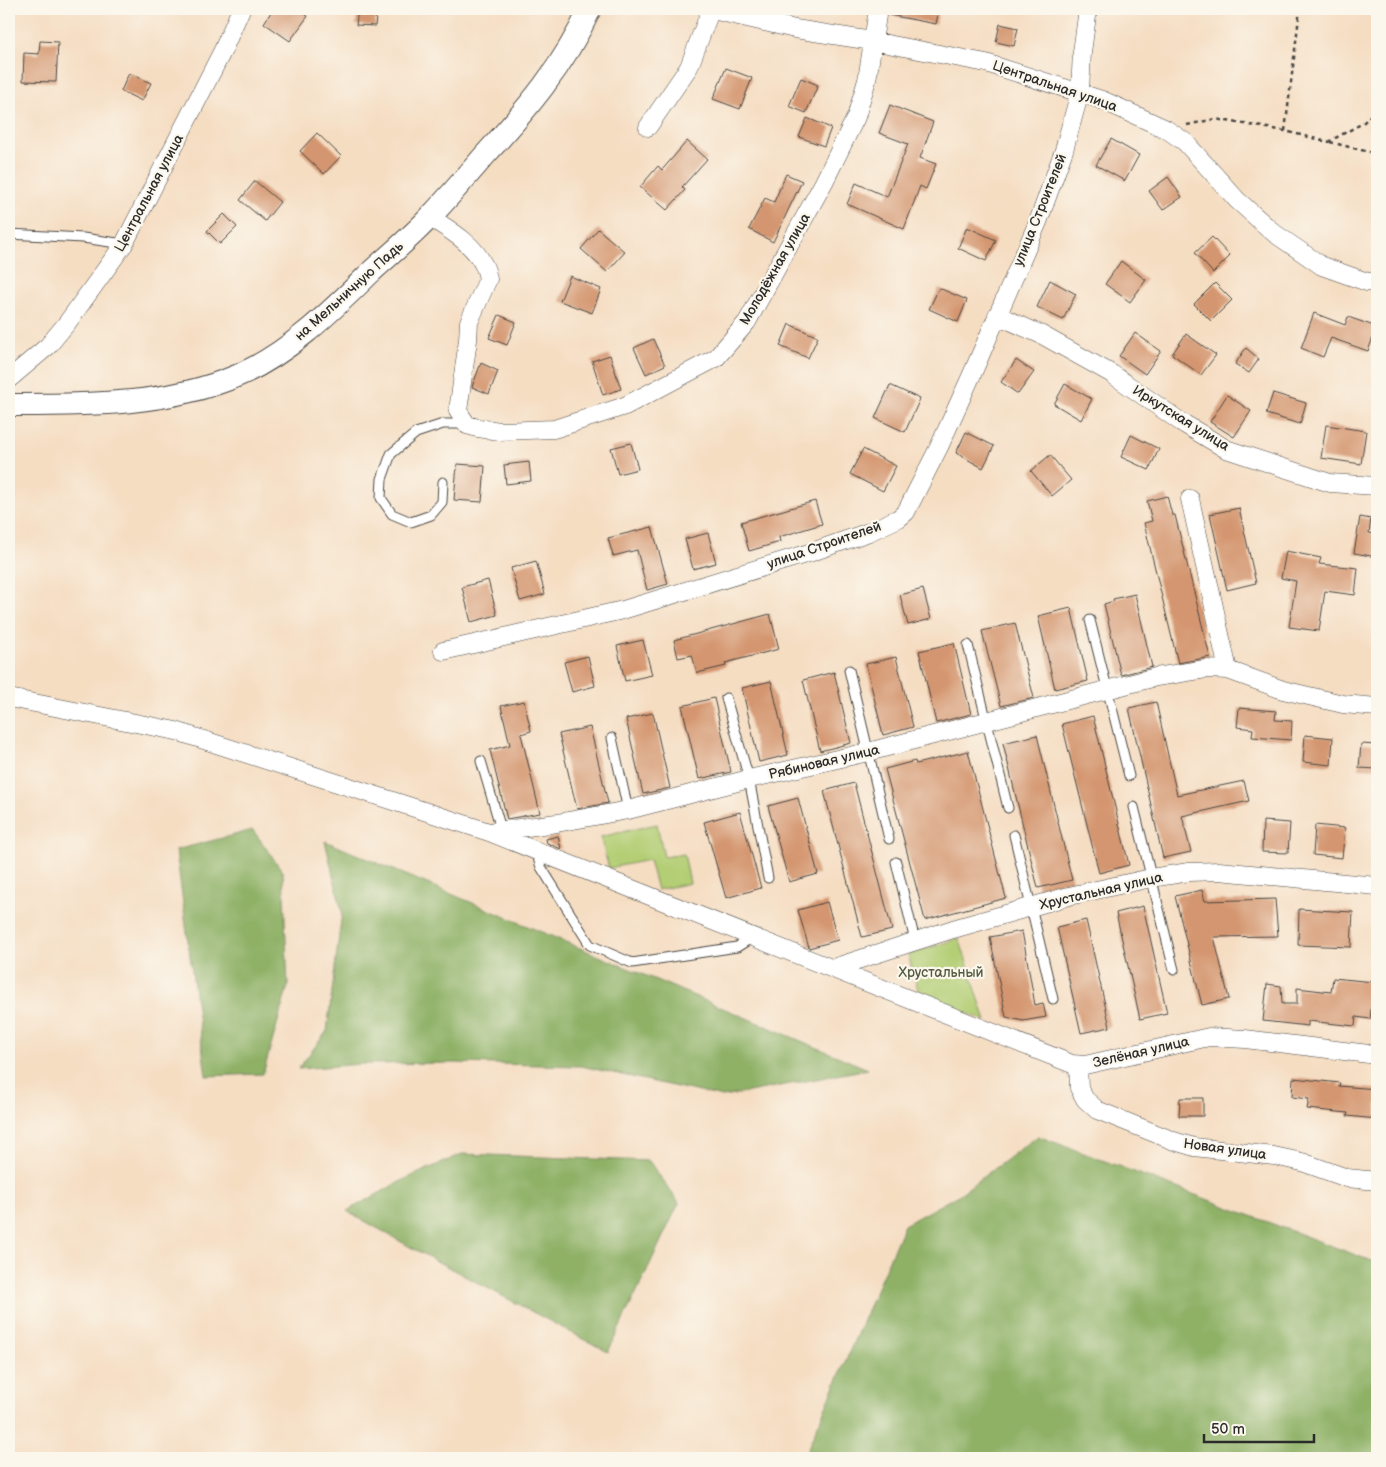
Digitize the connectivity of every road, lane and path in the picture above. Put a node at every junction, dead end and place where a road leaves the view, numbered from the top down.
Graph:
1 (240, 9) edge
2 (590, 9) edge
3 (710, 9) edge
4 (878, 9) edge
5 (1088, 9) edge
6 (1300, 9) edge
7 (872, 42) junction
8 (1080, 92) junction
9 (1377, 109) edge
10 (648, 127) dead end
11 (1166, 129) junction
12 (1285, 131) junction
13 (1328, 142) junction
14 (1377, 154) edge
15 (430, 217) junction
16 (9, 234) edge
17 (124, 244) junction
18 (1377, 282) edge
19 (997, 315) junction
20 (9, 379) edge
21 (9, 405) edge
22 (467, 424) junction
23 (443, 482) dead end
24 (1377, 486) edge
25 (1190, 499) dead end
26 (1090, 620) dead end
27 (968, 645) dead end
28 (443, 650) dead end
29 (849, 670) dead end
30 (1228, 670) junction
31 (1106, 690) junction
32 (9, 698) edge
33 (726, 698) dead end
34 (1377, 707) edge
35 (987, 721) junction
36 (612, 738) dead end
37 (868, 752) junction
38 (481, 761) dead end
39 (1129, 776) dead end
40 (749, 779) junction
41 (1134, 807) dead end
42 (1008, 808) dead end
43 (628, 810) junction
44 (495, 831) junction
45 (1014, 835) dead end
46 (889, 839) dead end
47 (535, 850) junction
48 (896, 862) dead end
49 (768, 878) dead end
50 (1151, 878) junction
51 (1377, 886) edge
52 (1032, 907) junction
53 (753, 936) junction
54 (915, 941) junction
55 (833, 968) junction
56 (1174, 970) dead end
57 (1053, 999) dead end
58 (1377, 1055) edge
59 (1078, 1065) junction
60 (1377, 1181) edge

1 - 17 street, Центральная улица
2 - 15 street, на Мельничную Падь
3 - 7 street, Центральная улица
3 - 10 street
4 - 7 street, Молодёжная улица
5 - 8 street, улица Строителей
6 - 12 path
7 - 8 street, Центральная улица
7 - 22 street, Молодёжная улица
8 - 11 street, Центральная улица
8 - 19 street, улица Строителей
9 - 13 path
11 - 12 path
11 - 18 street, Центральная улица
12 - 13 path
13 - 14 path
15 - 21 street, на Мельничную Падь
15 - 22 street
16 - 17 lane
17 - 20 street, Центральная улица
19 - 24 street, Иркутская улица
19 - 28 street, улица Строителей
22 - 23 lane
25 - 30 street
26 - 31 lane
27 - 35 lane
29 - 37 lane
30 - 31 street, Рябиновая улица
30 - 34 street, Рябиновая улица
31 - 35 street, Рябиновая улица
31 - 39 lane
32 - 44 street, Зелёная улица
33 - 40 lane
35 - 37 street, Рябиновая улица
35 - 42 lane
36 - 43 lane
37 - 40 street, Рябиновая улица
37 - 46 lane
38 - 44 lane
40 - 43 street, Рябиновая улица
40 - 49 lane
41 - 50 lane
43 - 44 street, Рябиновая улица
44 - 47 street, Зелёная улица
45 - 52 lane
47 - 53 street, Зелёная улица
47 - 53 lane
48 - 54 lane
50 - 51 street, Хрустальная улица
50 - 52 street, Хрустальная улица
50 - 56 lane
52 - 54 street, Хрустальная улица
52 - 57 lane
53 - 55 street, Зелёная улица
54 - 55 street, Хрустальная улица
55 - 59 street, Зелёная улица
58 - 59 street, Зелёная улица
59 - 60 street, Новая улица

